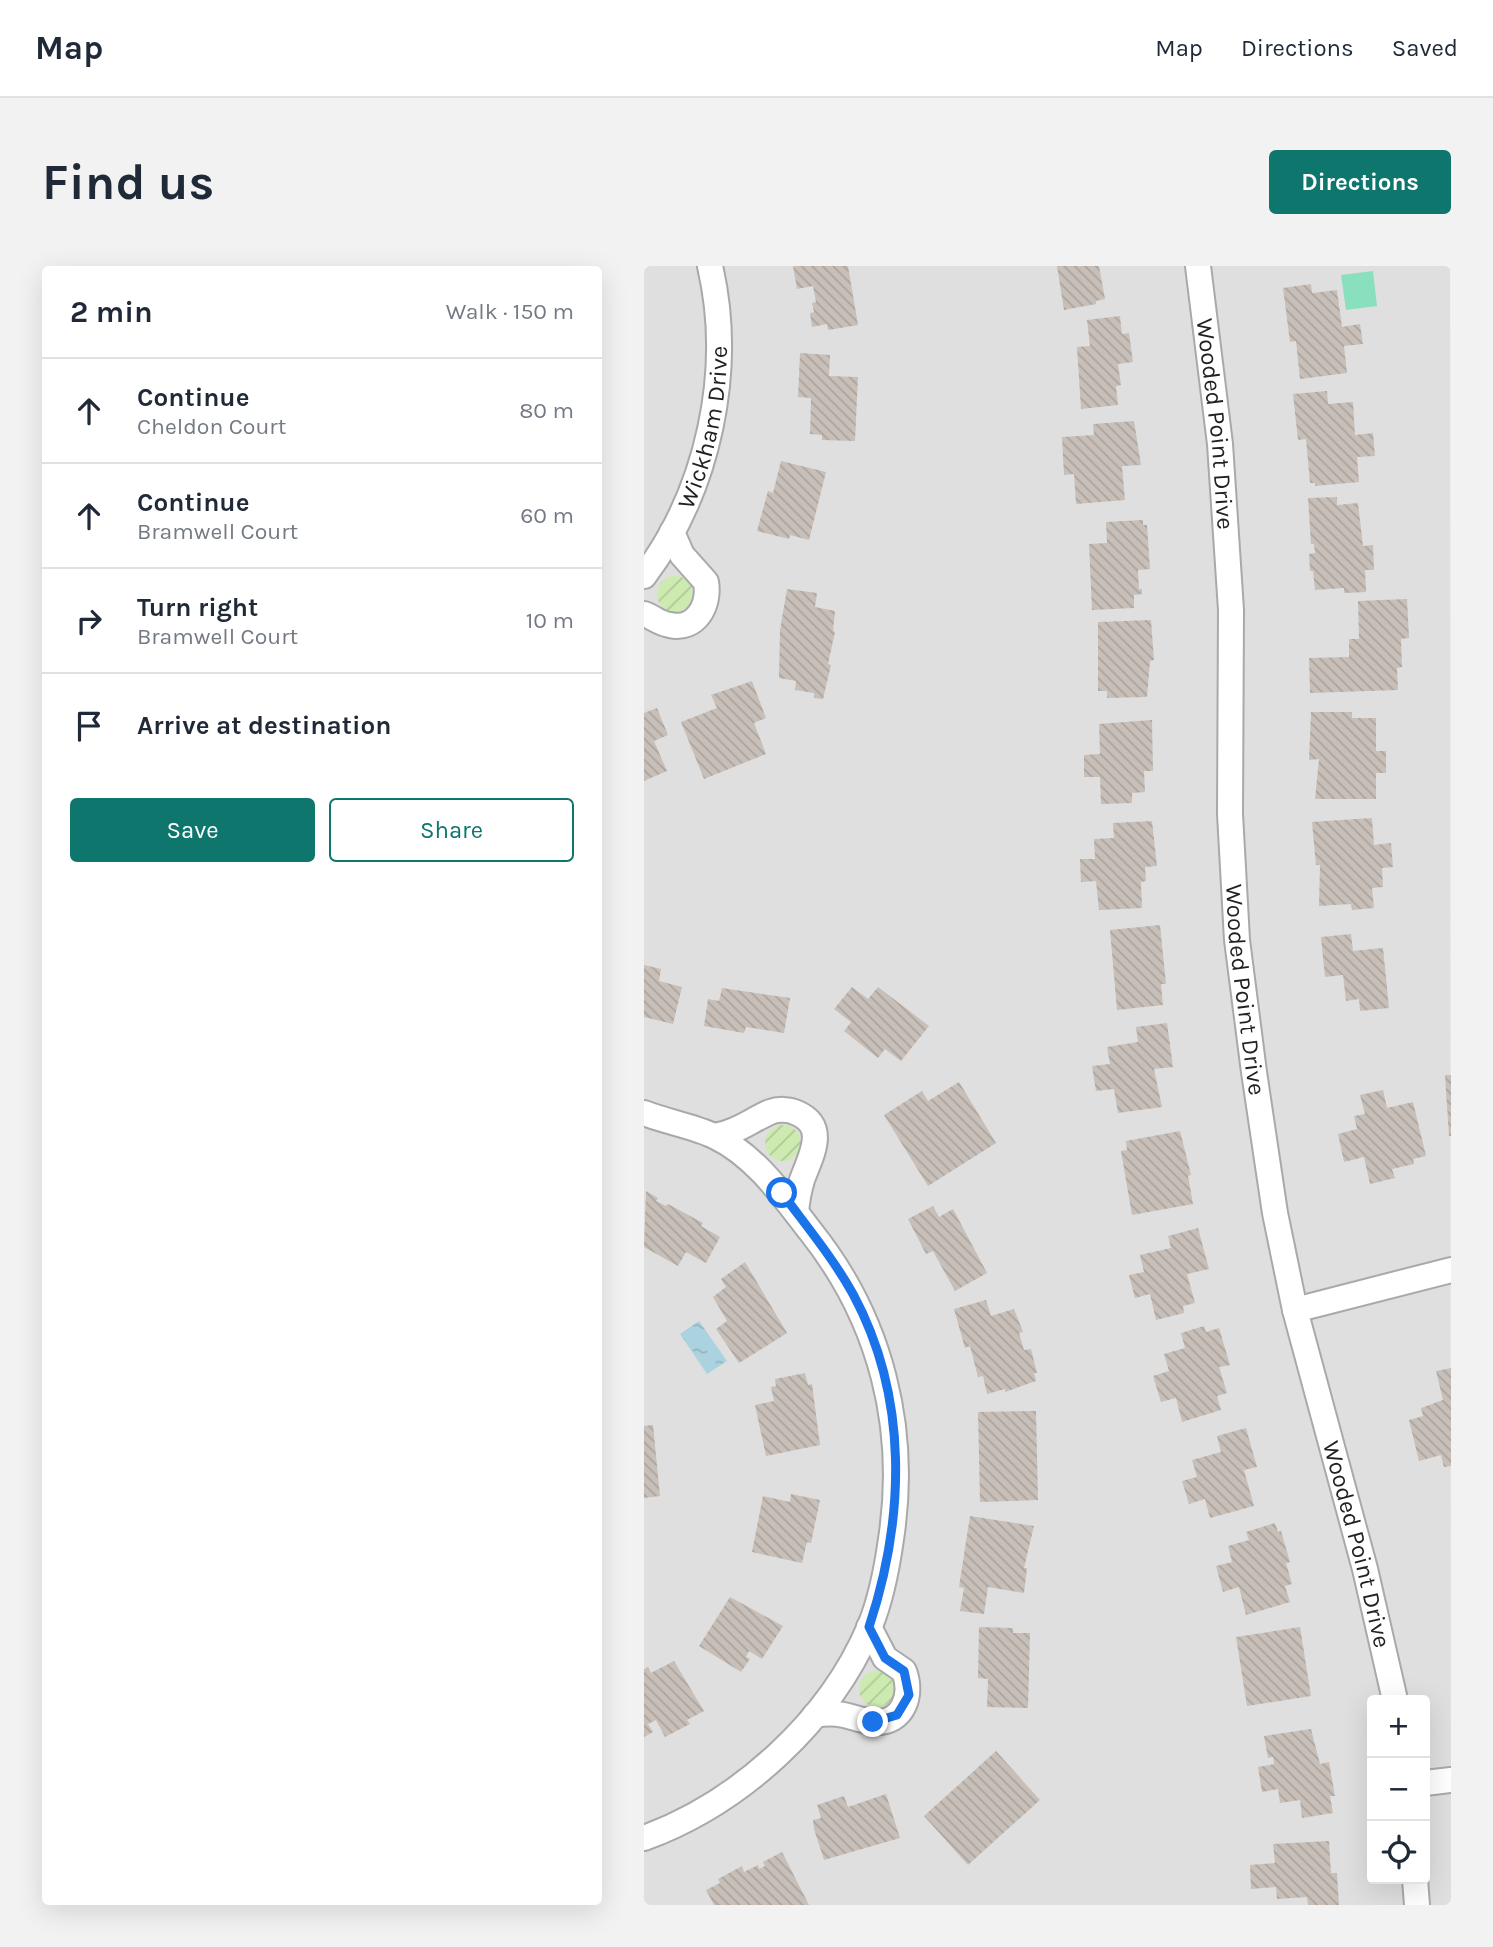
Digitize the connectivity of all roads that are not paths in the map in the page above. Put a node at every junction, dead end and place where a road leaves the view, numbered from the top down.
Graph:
1 (710, 266) edge
2 (1198, 266) edge
3 (673, 532) junction
4 (644, 576) edge
5 (644, 614) edge
6 (644, 1113) edge
7 (715, 1136) junction
8 (796, 1212) junction
9 (1451, 1270) edge
10 (1295, 1310) junction
11 (869, 1627) junction
12 (1394, 1695) edge
13 (814, 1715) junction
14 (1451, 1780) edge
15 (1430, 1782) edge
16 (644, 1838) edge
17 (1416, 1884) edge
18 (1418, 1905) edge

1 - 3 street, Wickham Drive
2 - 10 street, Wooded Point Drive
3 - 4 street, Wickham Drive
3 - 5 street
6 - 7 street
7 - 8 street
7 - 8 street
8 - 11 street
9 - 10 street
10 - 12 street, Wooded Point Drive
11 - 13 street
11 - 13 street
13 - 16 street
14 - 15 street
17 - 18 street

